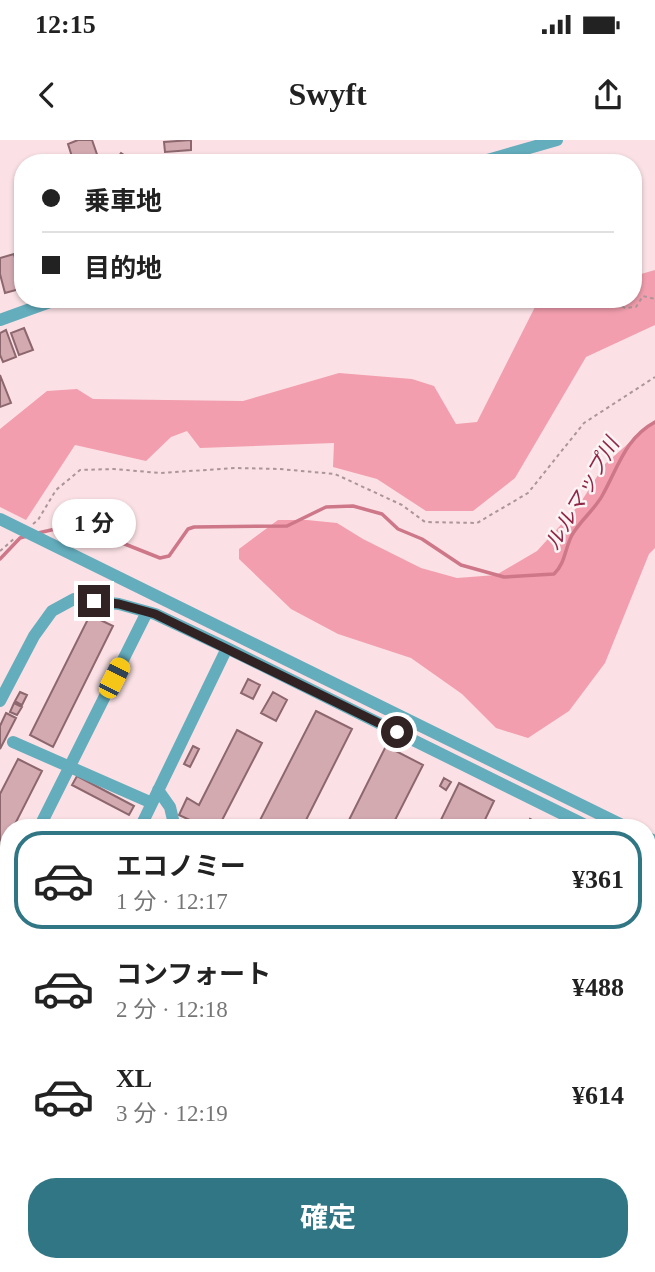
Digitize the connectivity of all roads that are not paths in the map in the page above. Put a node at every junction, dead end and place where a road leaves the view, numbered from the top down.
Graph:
1 (557, 140) edge
2 (508, 154) edge
3 (33, 308) edge
4 (0, 320) edge
5 (0, 519) edge
6 (147, 612) junction
7 (227, 648) junction
8 (0, 701) edge
9 (13, 741) dead end
10 (70, 765) junction
11 (158, 790) junction
12 (152, 803) junction
13 (43, 819) edge
14 (144, 819) edge
15 (173, 819) edge
16 (573, 819) edge
17 (610, 819) edge

1 - 2 street
3 - 4 street
5 - 17 street
6 - 7 street
6 - 8 street
6 - 10 street
7 - 11 street
7 - 16 street
9 - 10 street
10 - 12 street
10 - 13 street
11 - 12 street
11 - 15 street
12 - 14 street

